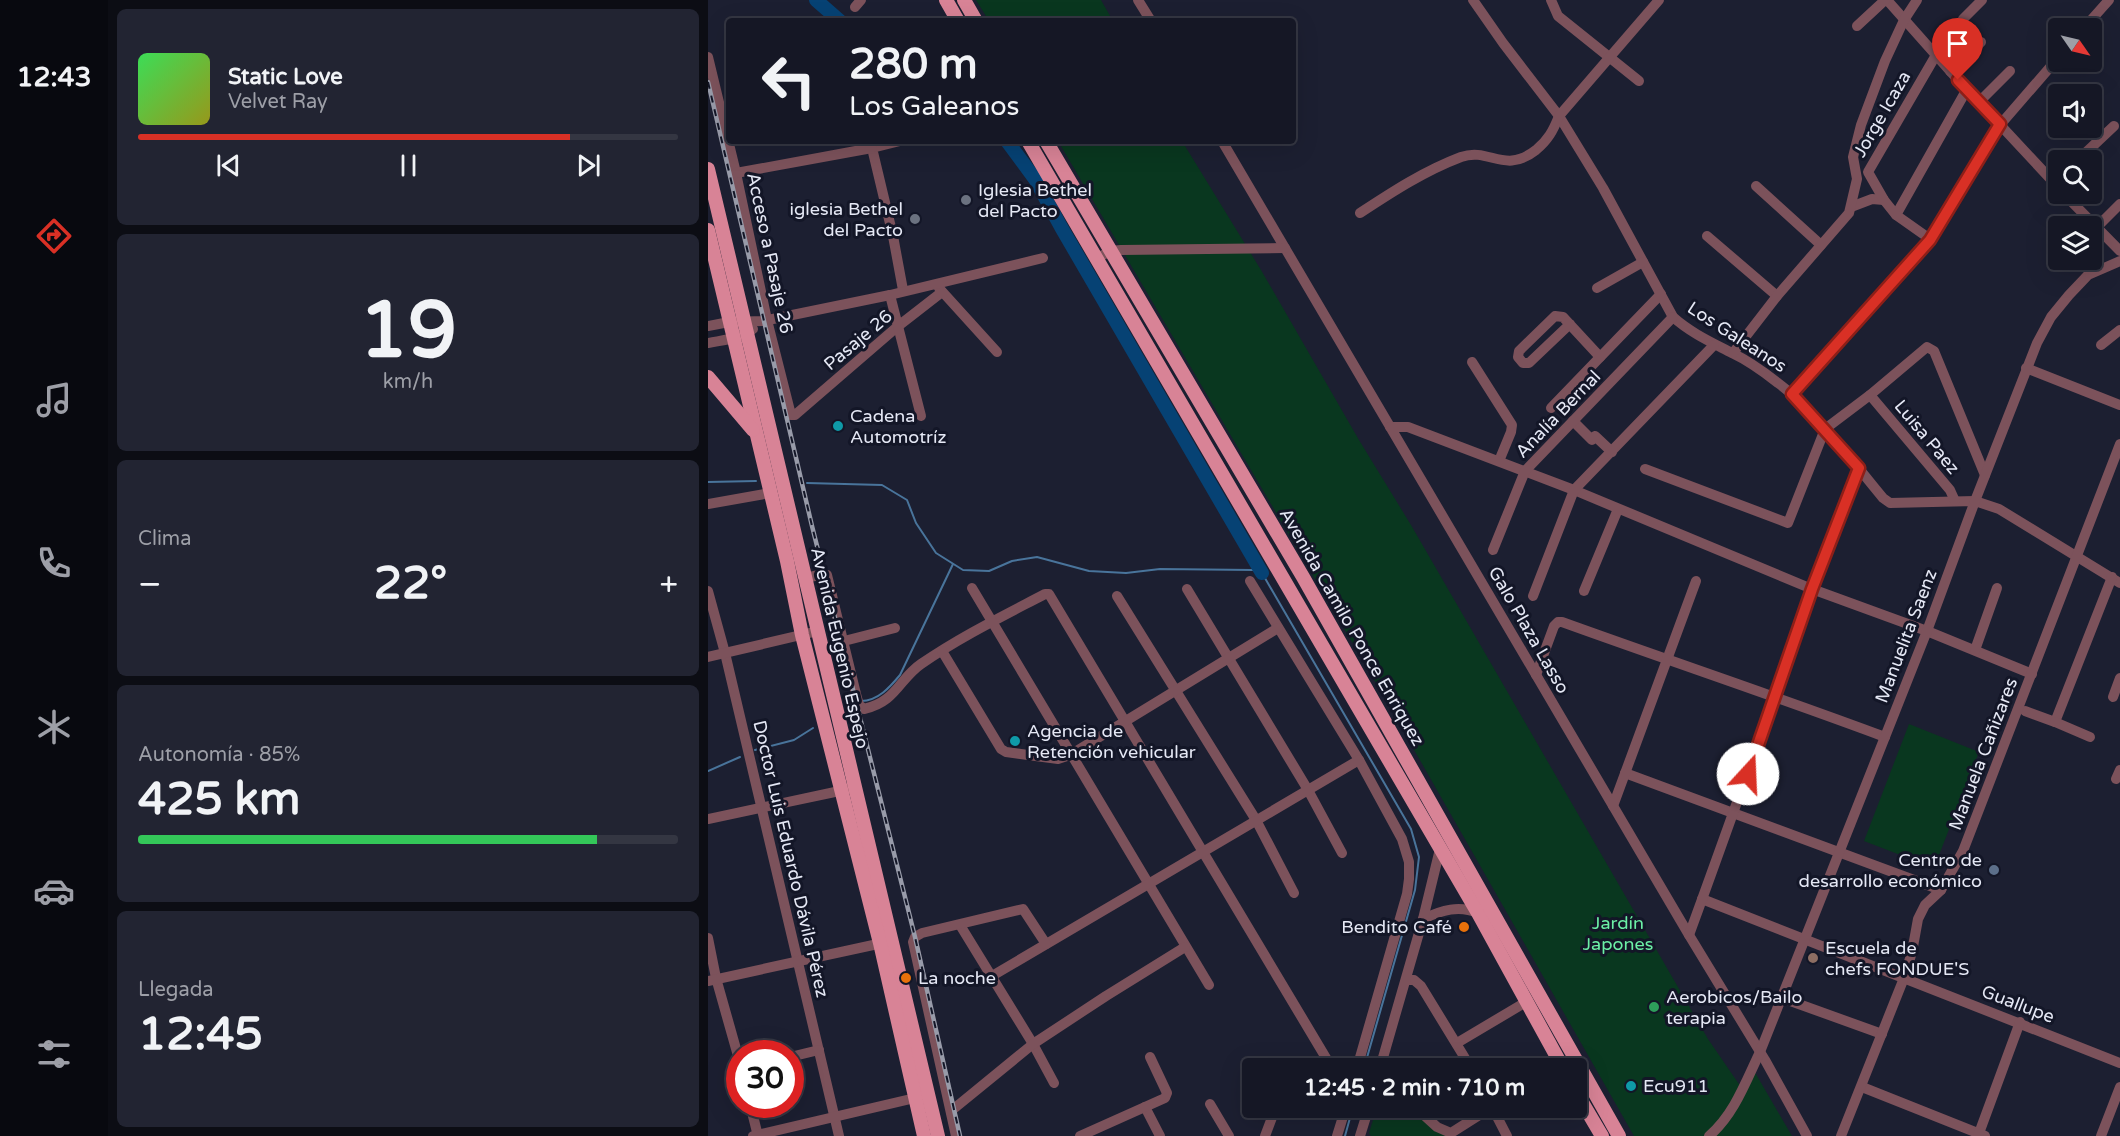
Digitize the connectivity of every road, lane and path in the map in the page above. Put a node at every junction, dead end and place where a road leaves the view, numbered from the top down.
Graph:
1 (946, 0) edge
2 (964, 0) edge
3 (1138, 0) edge
4 (1473, 0) edge
5 (1551, 0) edge
6 (1659, 0) edge
7 (1886, 0) edge
8 (1917, 0) edge
9 (1982, 0) edge
10 (2092, 0) edge
11 (2109, 0) edge
12 (2101, 9) junction
13 (956, 18) edge
14 (974, 18) edge
15 (1149, 18) edge
16 (2093, 18) edge
17 (1963, 19) dead end
18 (1904, 20) junction
19 (1857, 26) dead end
20 (1981, 42) dead end
21 (1936, 55) junction
22 (708, 57) edge
23 (1608, 57) junction
24 (2048, 69) edge
25 (1950, 71) junction
26 (2010, 71) dead end
27 (1639, 81) dead end
28 (1967, 89) junction
29 (1979, 102) junction
30 (1559, 116) junction
31 (2000, 124) junction
32 (2114, 126) dead end
33 (726, 132) edge
34 (729, 144) edge
35 (888, 144) edge
36 (1030, 144) edge
37 (1048, 144) edge
38 (1224, 144) edge
39 (872, 148) junction
40 (2089, 150) edge
41 (708, 169) edge
42 (1868, 172) junction
43 (736, 173) junction
44 (2048, 174) edge
45 (1857, 179) junction
46 (1756, 186) dead end
47 (1884, 200) junction
48 (2074, 204) edge
49 (2120, 204) edge
50 (1851, 207) junction
51 (1360, 213) dead end
52 (1896, 215) junction
53 (2086, 216) edge
54 (2102, 222) edge
55 (708, 230) edge
56 (2102, 232) edge
57 (1707, 236) dead end
58 (1930, 240) junction
59 (1821, 245) junction
60 (1285, 248) junction
61 (1110, 251) junction
62 (2120, 251) edge
63 (1043, 258) dead end
64 (1096, 259) junction
65 (2120, 261) edge
66 (1643, 262) junction
67 (934, 283) junction
68 (1597, 288) dead end
69 (903, 290) junction
70 (942, 292) junction
71 (1661, 294) junction
72 (890, 295) junction
73 (1777, 296) junction
74 (1673, 317) junction
75 (765, 321) junction
76 (729, 322) junction
77 (1570, 324) junction
78 (708, 326) edge
79 (747, 327) junction
80 (897, 327) junction
81 (2120, 330) edge
82 (734, 338) junction
83 (708, 343) edge
84 (1714, 345) junction
85 (2101, 345) dead end
86 (997, 351) dead end
87 (1733, 353) junction
88 (1600, 357) junction
89 (1472, 362) dead end
90 (2026, 368) junction
91 (708, 376) edge
92 (1792, 394) junction
93 (1870, 395) junction
94 (2120, 405) edge
95 (1551, 408) dead end
96 (796, 414) joint
97 (921, 416) dead end
98 (1574, 421) junction
99 (1390, 427) junction
100 (1825, 429) junction
101 (756, 433) junction
102 (2120, 444) edge
103 (1612, 452) junction
104 (1499, 461) junction
105 (1859, 468) junction
106 (1645, 469) dead end
107 (1525, 471) junction
108 (1985, 475) junction
109 (1574, 490) junction
110 (771, 493) junction
111 (1955, 501) junction
112 (1975, 501) junction
113 (708, 504) edge
114 (1618, 509) junction
115 (1494, 550) dead end
116 (2077, 556) junction
117 (805, 578) junction
118 (2116, 580) edge
119 (1250, 581) dead end
120 (1696, 581) dead end
121 (972, 588) dead end
122 (1997, 588) dead end
123 (1187, 589) dead end
124 (1812, 589) junction
125 (708, 591) edge
126 (1584, 591) dead end
127 (1117, 596) dead end
128 (1533, 596) dead end
129 (992, 621) junction
130 (895, 628) dead end
131 (1278, 628) junction
132 (1927, 630) junction
133 (818, 631) junction
134 (802, 635) junction
135 (844, 641) junction
136 (1975, 650) junction
137 (942, 651) junction
138 (725, 653) junction
139 (708, 657) edge
140 (1228, 658) junction
141 (1666, 660) junction
142 (2032, 674) junction
143 (1536, 675) junction
144 (2120, 678) edge
145 (1175, 689) junction
146 (1776, 696) junction
147 (2113, 697) dead end
148 (2025, 711) dead end
149 (1124, 721) junction
150 (2055, 722) junction
151 (2090, 737) dead end
152 (1885, 738) junction
153 (1070, 754) junction
154 (1359, 760) junction
155 (1625, 773) junction
156 (849, 789) junction
157 (1308, 790) junction
158 (1612, 806) junction
159 (762, 808) junction
160 (1733, 813) junction
161 (708, 819) edge
162 (1256, 820) junction
163 (1440, 849) junction
164 (1202, 853) junction
165 (1342, 853) dead end
166 (1839, 853) junction
167 (1148, 883) junction
168 (1941, 890) junction
169 (1294, 893) dead end
170 (1702, 900) junction
171 (1478, 914) junction
172 (1423, 919) junction
173 (960, 925) junction
174 (1689, 935) junction
175 (708, 938) edge
176 (1806, 939) junction
177 (887, 942) junction
178 (1046, 944) junction
179 (1185, 947) junction
180 (798, 962) junction
181 (992, 976) junction
182 (1904, 978) junction
183 (712, 980) edge
184 (1406, 980) junction
185 (1209, 985) dead end
186 (1782, 998) junction
187 (1526, 1002) junction
188 (2020, 1022) junction
189 (1556, 1024) junction
190 (1542, 1032) junction
191 (1882, 1034) junction
192 (732, 1040) edge
193 (1033, 1044) junction
194 (1457, 1044) junction
195 (819, 1050) junction
196 (1760, 1052) junction
197 (804, 1054) edge
198 (1150, 1057) dead end
199 (1326, 1058) edge
200 (1360, 1058) edge
201 (1383, 1058) edge
202 (1465, 1058) edge
203 (1556, 1058) edge
204 (2120, 1063) edge
205 (1054, 1083) dead end
206 (1862, 1087) junction
207 (2120, 1087) edge
208 (915, 1098) junction
209 (1210, 1104) dead end
210 (1145, 1107) junction
211 (951, 1111) junction
212 (1587, 1111) edge
213 (835, 1116) junction
214 (753, 1118) edge
215 (1271, 1118) edge
216 (1343, 1118) edge
217 (1366, 1118) edge
218 (1427, 1118) edge
219 (1475, 1118) edge
220 (1498, 1118) edge
221 (1363, 1134) edge
222 (1980, 1135) edge
223 (757, 1136) edge
224 (839, 1136) edge
225 (924, 1136) edge
226 (938, 1136) edge
227 (956, 1136) edge
228 (1080, 1136) edge
229 (1160, 1136) edge
230 (1229, 1136) edge
231 (1265, 1136) edge
232 (1337, 1136) edge
233 (1507, 1136) edge
234 (1602, 1136) edge
235 (1620, 1136) edge
236 (1709, 1136) edge
237 (1808, 1136) edge
238 (1841, 1136) edge
239 (2101, 1136) edge

1 - 13 main road
2 - 14 main road
3 - 15 street
4 - 30 street, Los Galeanos
5 - 23 street
6 - 23 street
7 - 18 street
7 - 19 street
8 - 18 street
9 - 17 street
10 - 12 street
11 - 12 street
12 - 16 street
18 - 21 street
18 - 45 street
20 - 25 street
21 - 25 street
21 - 42 street, Jorge Icaza
22 - 33 street, Acceso a Pasaje 26
23 - 27 street
23 - 30 street
24 - 31 street
25 - 28 street
26 - 29 street
28 - 29 street
28 - 52 street
29 - 31 street
30 - 51 street
30 - 66 street, Los Galeanos
31 - 44 street
31 - 58 street
32 - 40 street
34 - 43 street, Acceso a Pasaje 26
35 - 39 street
36 - 64 main road, Avenida Camilo Ponce Enriquez
37 - 61 main road, Avenida Camilo Ponce Enriquez
38 - 60 street, Galo Plaza Lasso
39 - 43 street
39 - 69 street
41 - 79 main road, Avenida Eugenio Espejo
42 - 45 street
42 - 47 street, Jorge Icaza
43 - 75 street, Acceso a Pasaje 26
45 - 50 street
46 - 59 street
47 - 50 street
47 - 52 street, Jorge Icaza
48 - 53 street
49 - 54 street
50 - 59 street
52 - 58 street, Jorge Icaza
55 - 76 main road, Avenida Eugenio Espejo
56 - 62 street
57 - 73 street
58 - 92 street
59 - 73 street
60 - 61 street
60 - 99 street, Galo Plaza Lasso
61 - 64 street
61 - 189 main road, Avenida Camilo Ponce Enriquez
63 - 67 street
64 - 163 main road, Avenida Camilo Ponce Enriquez
65 - 90 street, Manuelita Saenz
66 - 68 street
66 - 71 street, Los Galeanos
67 - 69 street
67 - 70 street
69 - 72 street
70 - 80 street, Pasaje 26
70 - 86 street
71 - 74 street, Los Galeanos
71 - 88 street
72 - 75 street
72 - 80 street
73 - 87 street
74 - 84 street, Los Galeanos
74 - 98 street, Analía Bernal
75 - 79 street
75 - 96 street, Acceso a Pasaje 26
76 - 78 street
76 - 79 street
76 - 82 main road, Avenida Eugenio Espejo
77 - 77 street
77 - 88 street
79 - 82 street
79 - 117 main road, Avenida Eugenio Espejo
80 - 96 street, Pasaje 26
80 - 97 street
81 - 85 street
82 - 83 street
82 - 101 main road, Avenida Eugenio Espejo
84 - 87 street, Los Galeanos
84 - 103 street
87 - 92 street, Los Galeanos
88 - 95 street
89 - 104 street
90 - 94 street
90 - 108 street, Manuelita Saenz
91 - 101 main road
92 - 100 street, Los Galeanos
93 - 100 street
93 - 108 street
93 - 111 street, Luisa Paez
98 - 103 street
98 - 107 street, Analía Bernal
99 - 104 street
99 - 143 street, Galo Plaza Lasso
100 - 105 street, Los Galeanos
100 - 106 street
101 - 110 main road, Avenida Eugenio Espejo
102 - 116 street, Manuela Cañizares
103 - 109 street
104 - 107 street
105 - 111 street, Los Galeanos
105 - 124 street
107 - 109 street
107 - 115 street, Analía Bernal
108 - 112 street, Manuelita Saenz
109 - 114 street
109 - 128 street
110 - 113 street
110 - 134 main road, Avenida Eugenio Espejo
111 - 112 street, Los Galeanos
112 - 116 street, Los Galeanos
112 - 132 street, Manuelita Saenz
114 - 124 street
114 - 126 street
116 - 118 street, Los Galeanos
116 - 142 street, Manuela Cañizares
117 - 133 main road, Avenida Eugenio Espejo
117 - 135 street
118 - 150 street
119 - 131 street
120 - 141 street
121 - 129 street
122 - 136 street
123 - 140 street
124 - 132 street
124 - 146 street
125 - 138 street, Doctor Luis Eduardo Dávila Pérez
127 - 145 street
129 - 137 street
129 - 149 street
129 - 153 street
130 - 135 street
131 - 140 street
131 - 154 street
132 - 136 street
132 - 152 street, Manuelita Saenz
133 - 134 street
133 - 156 main road, Avenida Eugenio Espejo
134 - 138 street
134 - 156 main road, Avenida Eugenio Espejo
135 - 137 street
136 - 142 street
137 - 153 street
138 - 139 street
138 - 159 street, Doctor Luis Eduardo Dávila Pérez
140 - 145 street
140 - 157 street
141 - 143 street
141 - 146 street
141 - 155 street
142 - 168 street, Manuela Cañizares
143 - 158 street, Galo Plaza Lasso
144 - 147 street
145 - 149 street
145 - 162 street
146 - 152 street
146 - 160 street
148 - 150 street
149 - 153 street
149 - 164 street
150 - 151 street
152 - 166 street, Manuelita Saenz
153 - 167 street
154 - 157 street
154 - 200 street
155 - 158 street
155 - 160 street
156 - 159 street
156 - 177 main road, Avenida Eugenio Espejo
157 - 162 street
157 - 165 street
158 - 174 street, Galo Plaza Lasso
159 - 161 street
159 - 180 street, Doctor Luis Eduardo Dávila Pérez
160 - 166 street
160 - 170 street
162 - 164 street
162 - 169 street
163 - 171 main road, Avenida Camilo Ponce Enriquez
163 - 172 street
164 - 167 street
164 - 199 street
166 - 168 street
166 - 176 street, Manuelita Saenz
167 - 178 street
167 - 179 street
168 - 182 street, Manuela Cañizares
170 - 174 street
170 - 176 street, Guallupe
171 - 172 street
171 - 187 main road, Avenida Camilo Ponce Enriquez
172 - 184 street
173 - 178 street
173 - 181 street
173 - 211 street
174 - 196 street, Galo Plaza Lasso
175 - 183 street
176 - 182 street, Guallupe
176 - 186 street, Manuelita Saenz
177 - 180 street
177 - 208 main road, Avenida Eugenio Espejo
177 - 226 main road, Avenida Eugenio Espejo
178 - 181 street
179 - 185 street
179 - 193 street
180 - 183 street
180 - 195 street, Doctor Luis Eduardo Dávila Pérez
181 - 193 street
182 - 188 street, Guallupe
182 - 191 street, Manuela Cañizares
183 - 192 street
184 - 194 street
184 - 201 street
186 - 191 street
186 - 196 street, Manuelita Saenz
187 - 190 main road, Avenida Camilo Ponce Enriquez
187 - 194 street
188 - 204 street, Guallupe
188 - 222 street
189 - 190 main road
189 - 235 main road, Avenida Camilo Ponce Enriquez
190 - 203 main road, Avenida Camilo Ponce Enriquez
191 - 206 street, Manuela Cañizares
193 - 205 street
193 - 211 street
194 - 202 street
195 - 197 street
195 - 213 street, Doctor Luis Eduardo Dávila Pérez
196 - 236 street, Manuelita Saenz
196 - 237 street, Galo Plaza Lasso
198 - 210 street
206 - 222 street
206 - 238 street, Manuela Cañizares
207 - 239 street
208 - 213 street
208 - 225 main road, Avenida Eugenio Espejo
209 - 230 street
210 - 228 street
210 - 229 street
211 - 227 street
212 - 234 main road
213 - 223 street
213 - 224 street, Doctor Luis Eduardo Dávila Pérez
214 - 223 street
215 - 231 street
216 - 232 street
217 - 221 street
218 - 219 street
220 - 233 street

